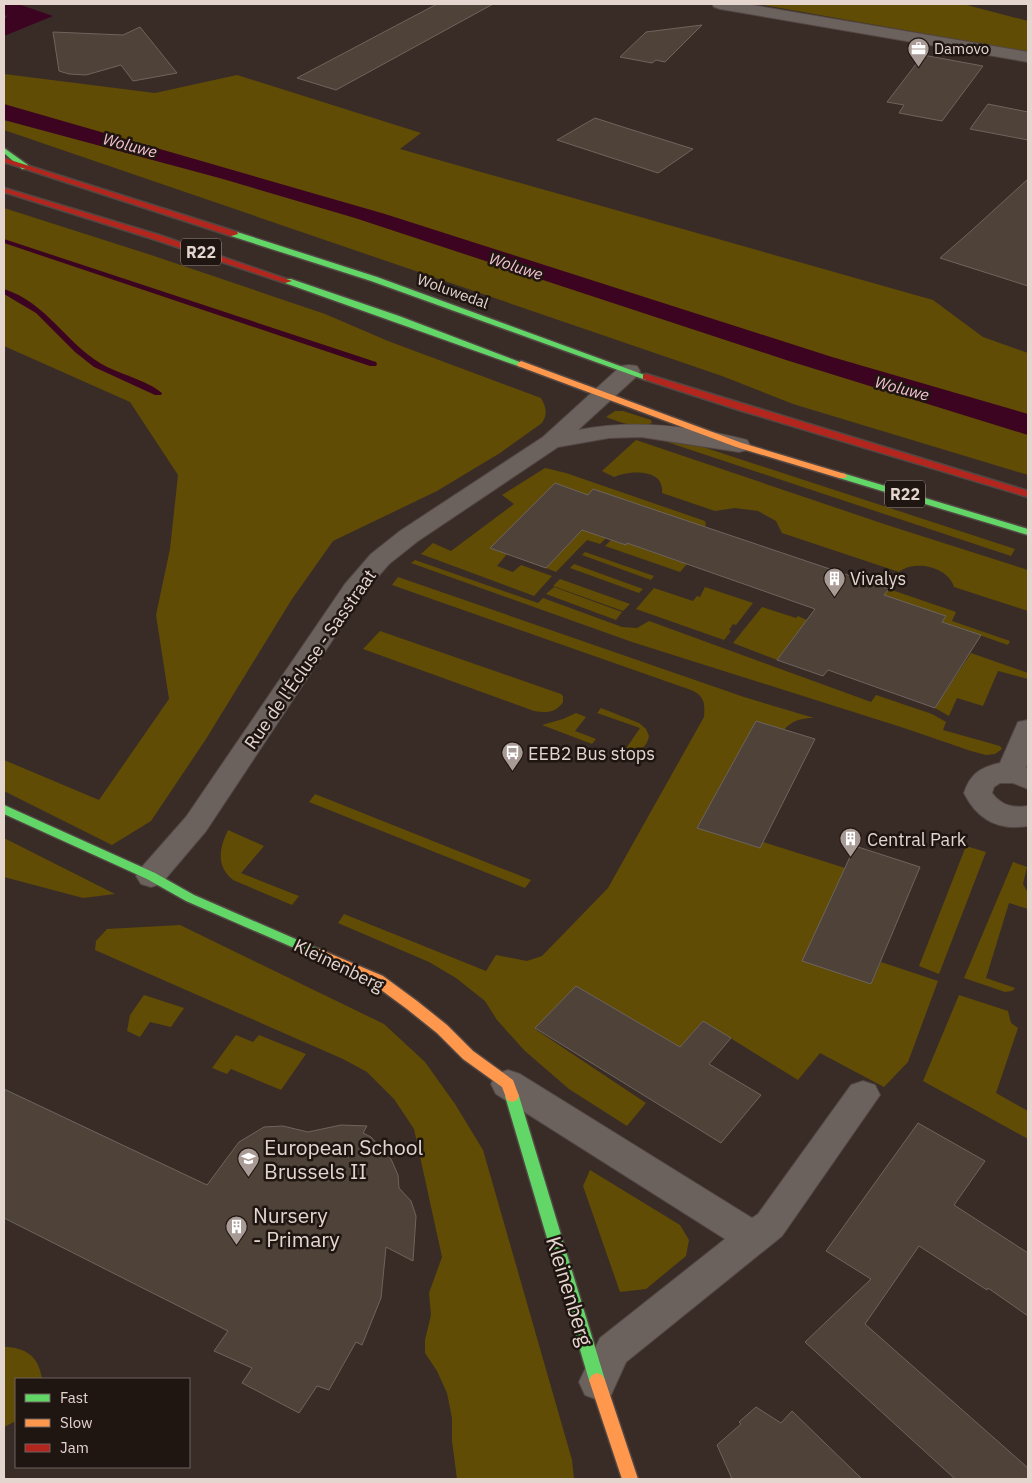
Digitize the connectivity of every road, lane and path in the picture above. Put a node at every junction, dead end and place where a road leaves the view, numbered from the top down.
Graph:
1 (720, 4) edge
2 (1028, 57) edge
3 (4, 150) edge
4 (4, 160) edge
5 (26, 166) junction
6 (4, 190) edge
7 (629, 371) junction
8 (603, 394) junction
9 (551, 442) junction
10 (739, 445) junction
11 (1028, 494) edge
12 (1028, 532) edge
13 (1028, 729) edge
14 (1019, 776) edge
15 (4, 809) edge
16 (1028, 816) edge
17 (152, 876) junction
18 (508, 1084) junction
19 (863, 1095) dead end
20 (753, 1238) junction
21 (598, 1382) junction
22 (630, 1479) edge

1 - 2 street
3 - 5 main road, Woluwedal
4 - 5 main road, Woluwedal / R22
5 - 7 main road, Woluwedal / R22
6 - 8 main road, R22
7 - 8 street, Rue de l'Écluse - Sasstraat
7 - 11 main road, Woluwedal / R22
8 - 9 street, Rue de l'Écluse - Sasstraat
8 - 10 main road, R22
9 - 10 street, Rue de l'Écluse - Sasstraat
9 - 17 street, Rue de l'Écluse - Sasstraat
10 - 12 main road, R22
13 - 14 street
14 - 16 street
15 - 17 main road, Kleinenberg
17 - 18 main road, Kleinenberg
18 - 20 street, Kleinenberg
18 - 21 main road, Kleinenberg
19 - 20 street
20 - 21 street
21 - 22 main road, Kleinenberg

